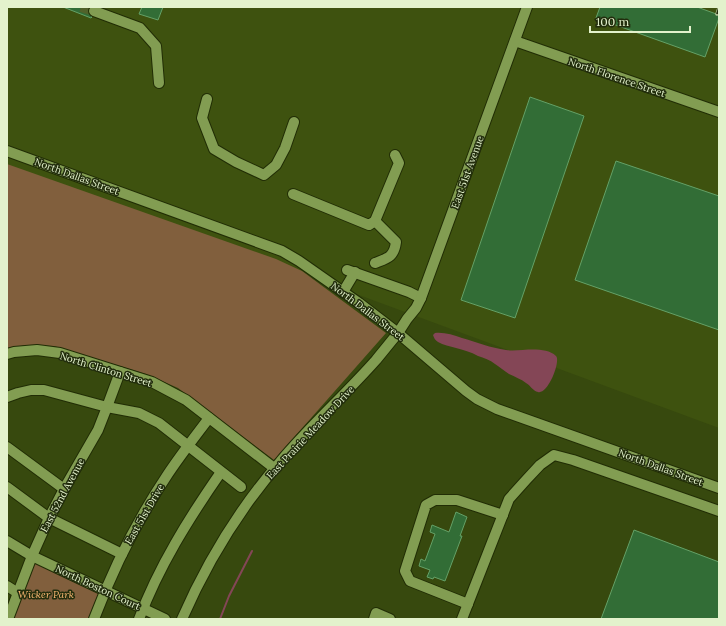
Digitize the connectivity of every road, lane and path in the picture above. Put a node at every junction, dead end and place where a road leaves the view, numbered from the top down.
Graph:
1 (527, 7) edge
2 (94, 11) dead end
3 (515, 41) junction
4 (159, 83) dead end
5 (207, 99) dead end
6 (719, 112) edge
7 (294, 122) dead end
8 (7, 152) edge
9 (396, 155) dead end
10 (293, 194) dead end
11 (375, 221) junction
12 (375, 263) dead end
13 (343, 292) junction
14 (421, 298) junction
15 (398, 333) junction
16 (7, 354) edge
17 (120, 372) junction
18 (7, 397) edge
19 (107, 407) junction
20 (209, 418) junction
21 (188, 446) junction
22 (7, 447) edge
23 (274, 468) junction
24 (221, 472) junction
25 (7, 487) edge
26 (241, 487) dead end
27 (719, 488) edge
28 (64, 489) junction
29 (719, 511) edge
30 (503, 515) junction
31 (49, 518) junction
32 (7, 541) edge
33 (122, 554) junction
34 (32, 556) junction
35 (7, 586) edge
36 (105, 590) junction
37 (18, 593) junction
38 (468, 604) junction
39 (144, 609) junction
40 (8, 619) edge
41 (94, 619) edge
42 (140, 619) edge
43 (165, 619) edge
44 (182, 619) edge
45 (374, 619) edge
46 (390, 619) edge
47 (462, 619) edge

1 - 3 street, East 51st Avenue
2 - 4 street
3 - 6 street, North Florence Street
3 - 14 street, East 51st Avenue
5 - 7 street
8 - 13 street, North Dallas Street
9 - 11 street
10 - 11 street
11 - 12 street
13 - 14 street
13 - 15 street, North Dallas Street
14 - 15 street, East 51st Avenue
15 - 23 street, East Prairie Meadow Drive
15 - 27 street, North Dallas Street
16 - 17 street, North Clinton Street
17 - 19 street, East 52nd Avenue
17 - 20 street, North Clinton Street
18 - 19 street
19 - 21 street
19 - 28 street, East 52nd Avenue
20 - 21 street, East 51st Drive
20 - 23 street, North Clinton Street
21 - 24 street
21 - 33 street, East 51st Drive
22 - 28 street
23 - 44 street, East Prairie Meadow Drive
24 - 26 street
24 - 39 street
25 - 31 street
28 - 31 street, East 52nd Avenue
29 - 30 street
30 - 38 street
30 - 38 street
31 - 33 street
31 - 34 street, East 52nd Avenue
32 - 34 street, North Boston Court
33 - 36 street, East 51st Drive
34 - 36 street, North Boston Court
34 - 37 street, East 52nd Avenue
35 - 37 street
36 - 39 street, North Boston Court
36 - 41 street, East 51st Drive
37 - 40 street, East 52nd Avenue
38 - 47 street
39 - 42 street
39 - 43 street, North Boston Court
45 - 46 street

